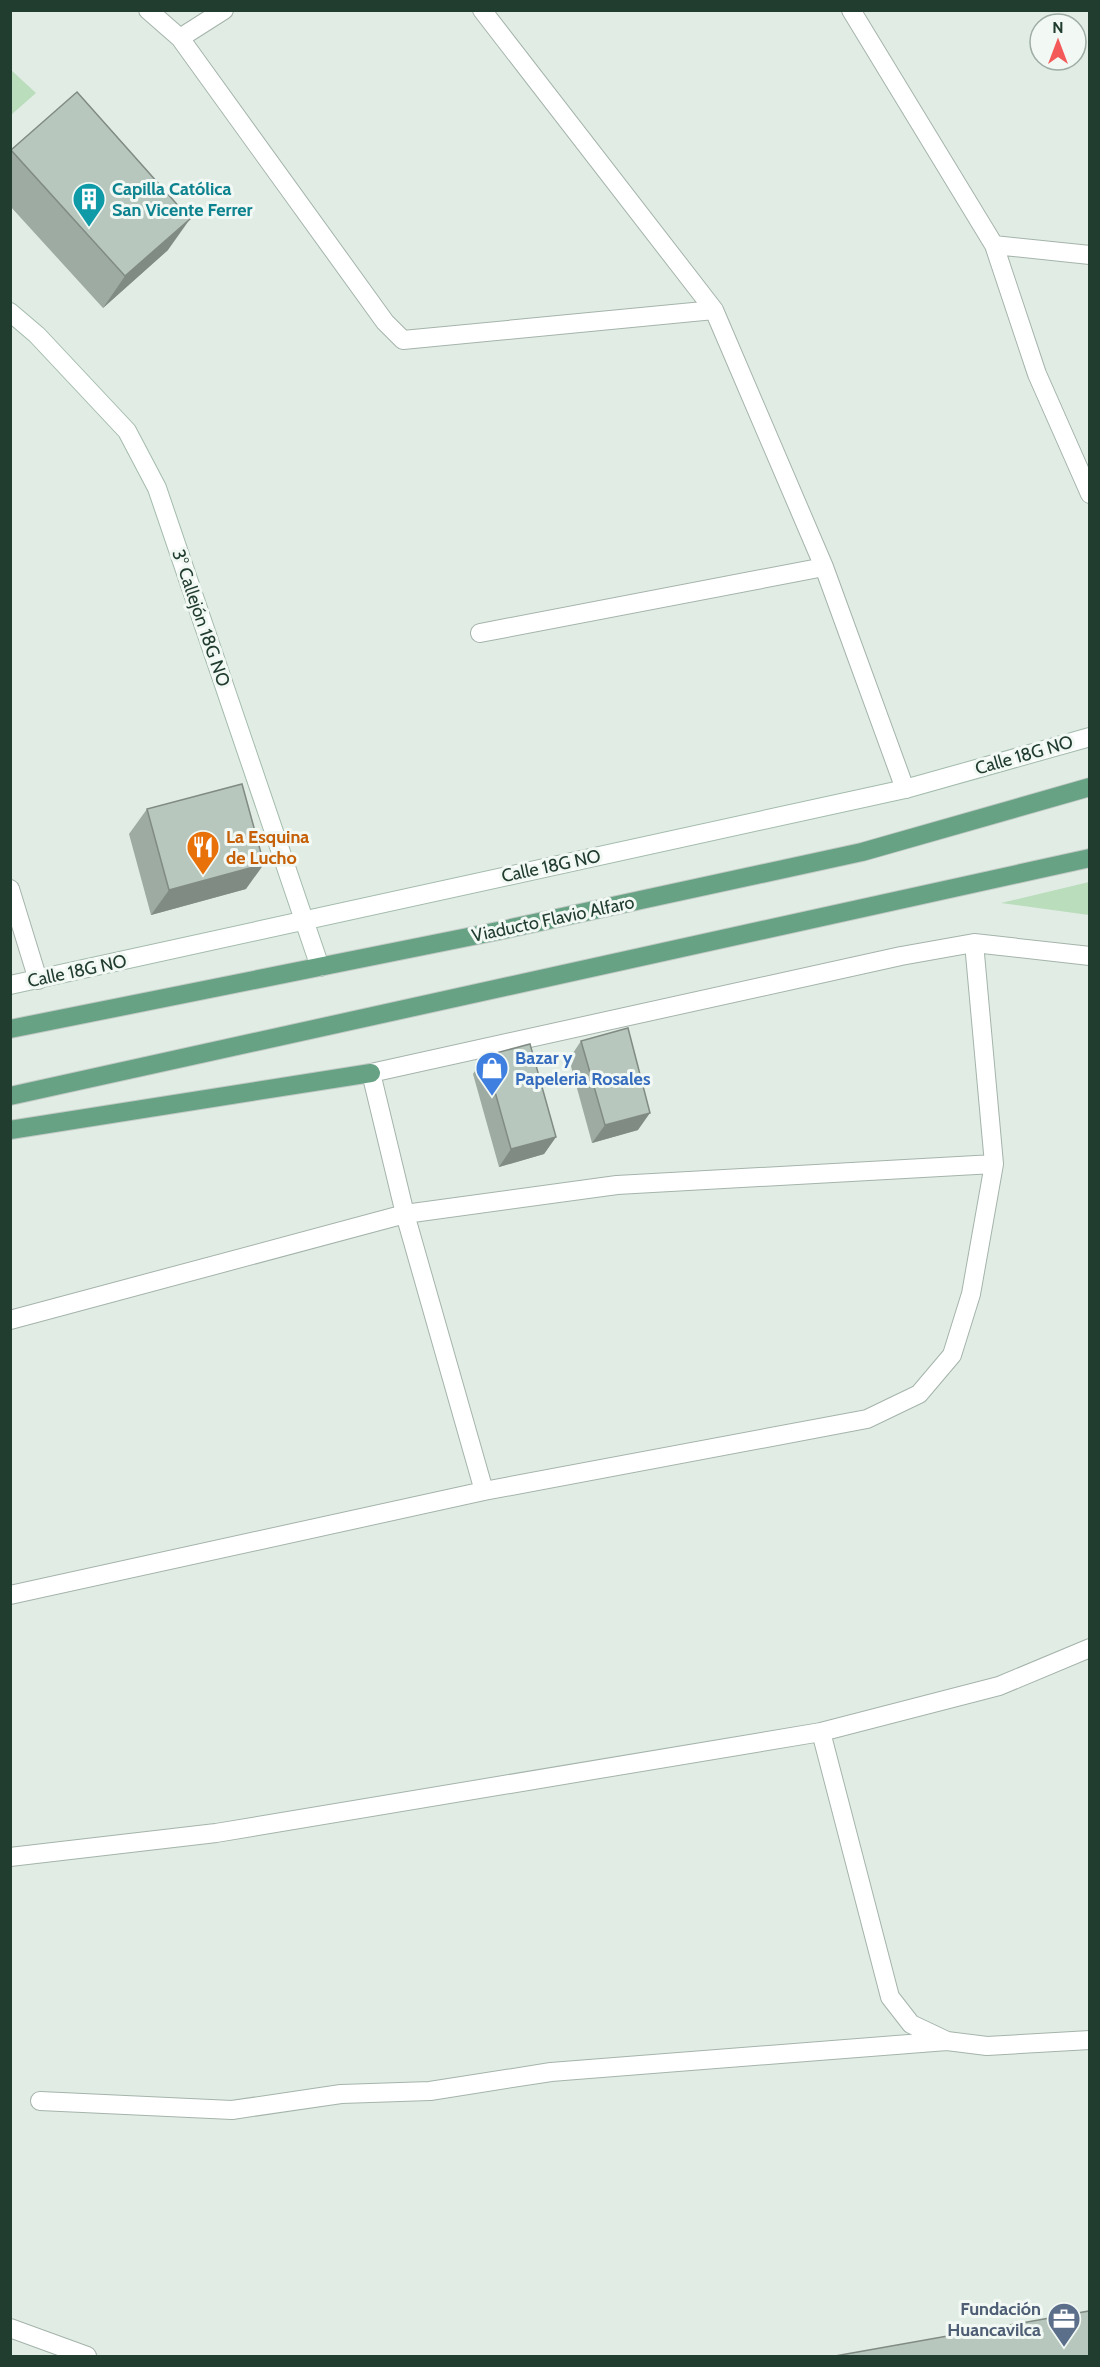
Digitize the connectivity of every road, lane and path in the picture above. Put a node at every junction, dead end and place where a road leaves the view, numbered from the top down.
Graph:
1 (148, 10) edge
2 (224, 10) edge
3 (482, 10) edge
4 (851, 10) edge
5 (180, 38) junction
6 (994, 245) junction
7 (1089, 255) edge
8 (714, 310) junction
9 (10, 312) edge
10 (1089, 494) edge
11 (824, 567) junction
12 (480, 633) dead end
13 (1089, 737) edge
14 (1089, 787) edge
15 (904, 789) junction
16 (1089, 858) edge
17 (10, 889) edge
18 (305, 920) junction
19 (974, 943) junction
20 (1089, 956) edge
21 (320, 967) junction
22 (38, 980) junction
23 (10, 985) edge
24 (10, 1029) edge
25 (371, 1072) junction
26 (10, 1096) edge
27 (10, 1130) edge
28 (994, 1164) junction
29 (405, 1214) junction
30 (10, 1320) edge
31 (484, 1491) junction
32 (10, 1595) edge
33 (1089, 1648) edge
34 (822, 1732) junction
35 (10, 1857) edge
36 (1089, 2040) edge
37 (947, 2041) junction
38 (40, 2101) dead end
39 (10, 2328) edge
40 (87, 2356) edge

1 - 5 street
2 - 5 street
3 - 8 street
4 - 6 street
5 - 8 street
6 - 7 street
6 - 10 street
8 - 11 street
9 - 18 street, 3° Callejón 18G NO
11 - 12 street
11 - 15 street
13 - 15 street, Calle 18G NO
14 - 21 main road, Viaducto Flavio Alfaro
15 - 18 street, Calle 18G NO
16 - 26 main road
17 - 22 street
18 - 21 street, 3° Callejón 18G NO
18 - 22 street, Calle 18G NO
19 - 20 street
19 - 25 street
19 - 28 street
21 - 24 main road, Viaducto Flavio Alfaro
22 - 23 street, Calle 18G NO
25 - 27 main road
25 - 29 street
28 - 29 street
28 - 31 street
29 - 30 street
29 - 31 street
31 - 32 street
33 - 34 street
34 - 35 street
34 - 37 street
36 - 37 street
37 - 38 street
39 - 40 street

